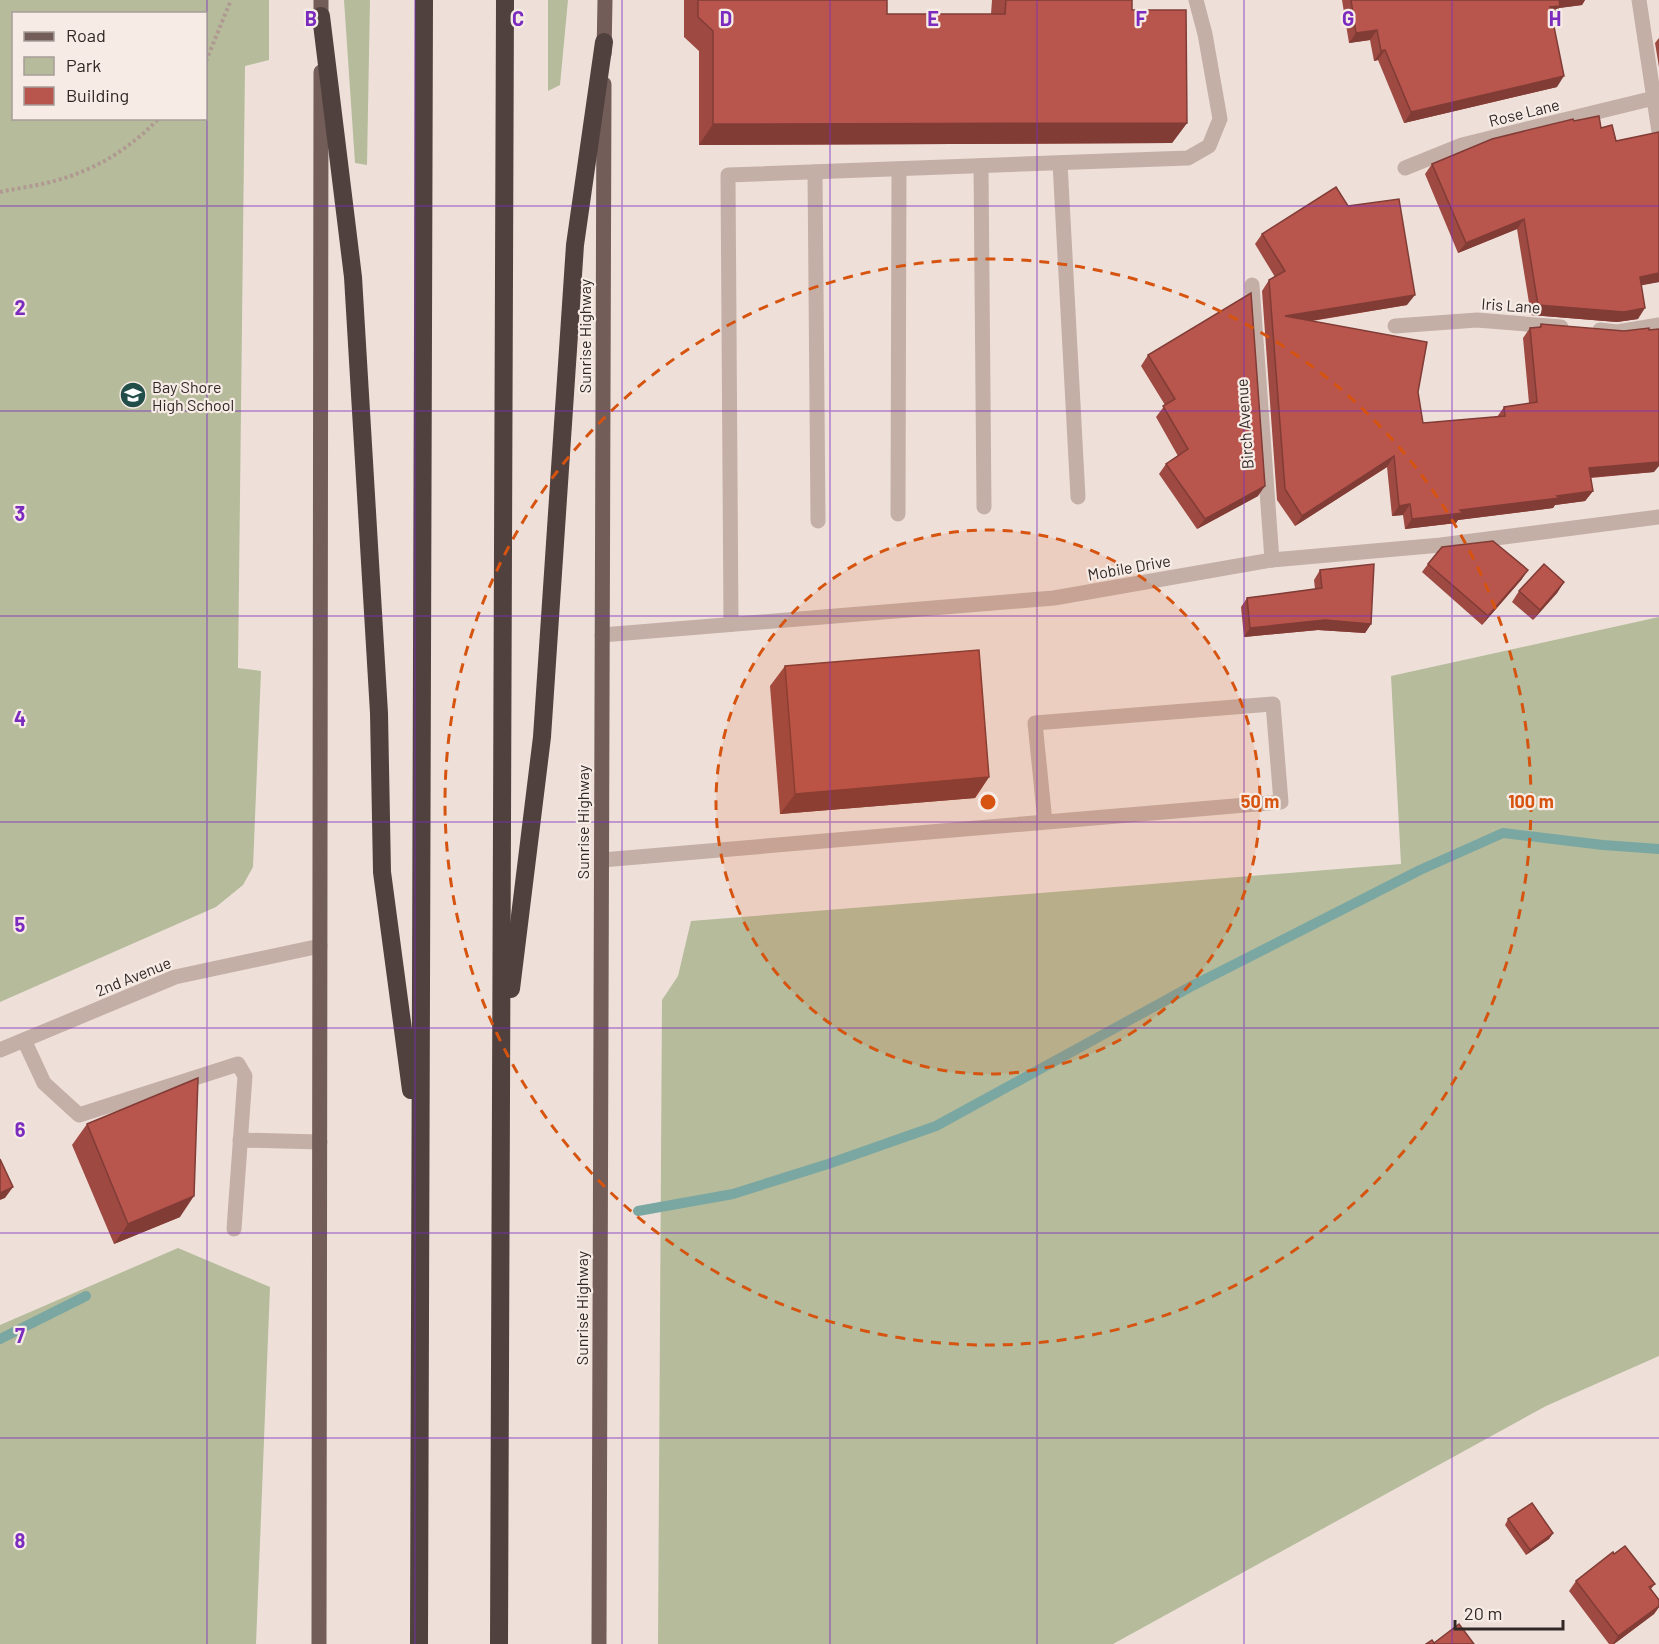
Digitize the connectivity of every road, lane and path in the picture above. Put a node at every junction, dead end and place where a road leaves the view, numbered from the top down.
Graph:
1 (231, 0) edge
2 (424, 0) edge
3 (504, 0) edge
4 (605, 0) edge
5 (1196, 0) edge
6 (1639, 0) edge
7 (321, 8) edge
8 (604, 42) junction
9 (207, 59) edge
10 (1654, 98) junction
11 (157, 120) edge
12 (1659, 132) edge
13 (1060, 163) junction
14 (981, 166) junction
15 (1405, 168) dead end
16 (899, 169) junction
17 (815, 172) junction
18 (0, 192) edge
19 (1252, 285) dead end
20 (1659, 325) edge
21 (1395, 326) dead end
22 (1078, 496) dead end
23 (984, 507) dead end
24 (898, 514) dead end
25 (1659, 517) edge
26 (818, 521) dead end
27 (1272, 560) junction
28 (731, 624) junction
29 (602, 635) junction
30 (1045, 822) junction
31 (602, 860) junction
32 (320, 946) junction
33 (24, 1040) junction
34 (0, 1050) edge
35 (501, 1071) junction
36 (240, 1140) junction
37 (320, 1142) junction
38 (420, 1160) junction
39 (234, 1229) dead end
40 (319, 1644) edge
41 (418, 1644) edge
42 (500, 1644) edge
43 (599, 1644) edge

1 - 9 path
2 - 38 highway
3 - 35 highway
4 - 8 main road, Sunrise Highway
5 - 13 street
6 - 10 street
7 - 32 main road
7 - 38 highway
8 - 29 main road, Sunrise Highway
8 - 35 highway
10 - 12 street
10 - 15 street, Rose Lane
11 - 18 path
13 - 14 street
13 - 22 street
14 - 16 street
14 - 23 street
16 - 17 street
16 - 24 street
17 - 26 street
17 - 28 street
19 - 27 street, Birch Avenue
20 - 21 street, Iris Lane
25 - 27 street, Mobile Drive
27 - 28 street, Mobile Drive
28 - 29 street, Mobile Drive
29 - 31 main road, Sunrise Highway
30 - 30 street
30 - 31 street
31 - 43 main road, Sunrise Highway
32 - 33 street, 2nd Avenue
32 - 37 main road
33 - 34 street, 2nd Avenue
33 - 36 street
35 - 42 highway
36 - 37 street
36 - 39 street
37 - 40 main road
38 - 41 highway

